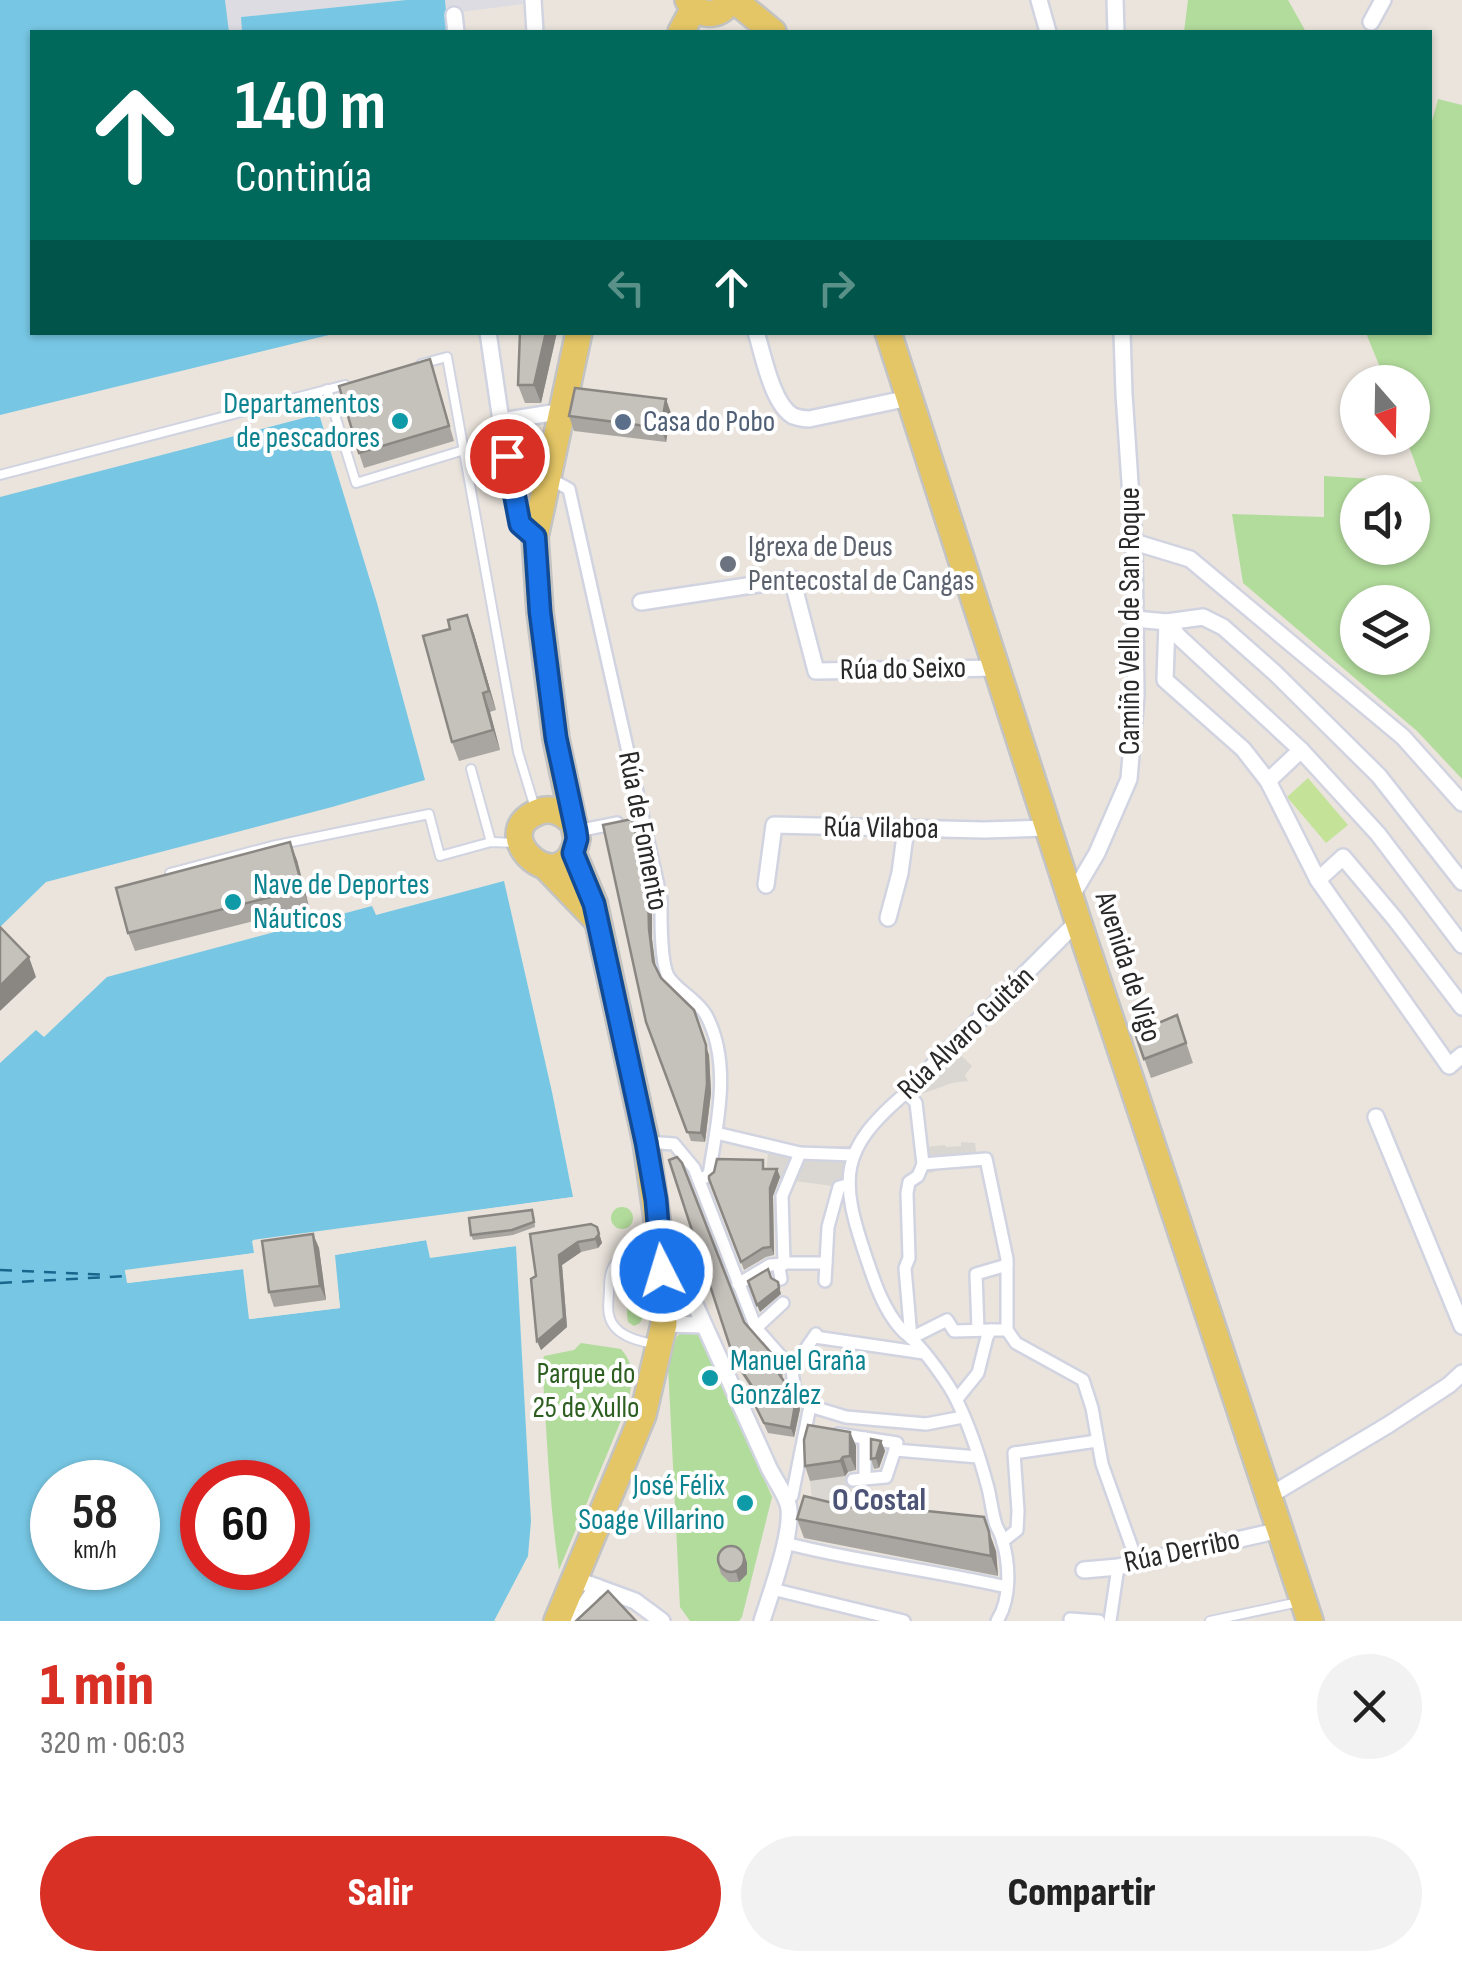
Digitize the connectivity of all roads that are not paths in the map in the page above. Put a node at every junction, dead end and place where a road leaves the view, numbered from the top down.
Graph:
1 (533, 0) edge
2 (732, 0) edge
3 (1039, 0) edge
4 (1116, 0) edge
5 (1383, 0) edge
6 (691, 4) edge
7 (454, 15) dead end
8 (1371, 22) dead end
9 (456, 30) edge
10 (535, 30) edge
11 (682, 30) edge
12 (771, 30) edge
13 (1047, 30) edge
14 (1116, 30) edge
15 (488, 335) edge
16 (578, 335) edge
17 (757, 335) edge
18 (889, 335) edge
19 (1122, 335) edge
20 (412, 366) edge
21 (361, 380) edge
22 (327, 390) junction
23 (909, 398) junction
24 (564, 410) junction
25 (500, 421) junction
26 (464, 450) junction
27 (0, 475) edge
28 (548, 477) junction
29 (535, 537) junction
30 (1134, 542) junction
31 (642, 602) dead end
32 (1135, 620) junction
33 (1167, 622) junction
34 (997, 668) junction
35 (556, 738) junction
36 (1301, 750) junction
37 (472, 770) dead end
38 (1268, 781) junction
39 (1462, 803) edge
40 (540, 811) junction
41 (642, 818) junction
42 (906, 828) junction
43 (1048, 828) junction
44 (574, 836) junction
45 (491, 842) junction
46 (520, 844) junction
47 (545, 866) junction
48 (170, 873) edge
49 (1318, 880) junction
50 (1462, 882) edge
51 (766, 885) dead end
52 (1074, 909) junction
53 (888, 918) dead end
54 (597, 921) junction
55 (1462, 945) edge
56 (1462, 1007) edge
57 (1462, 1055) edge
58 (907, 1092) junction
59 (1376, 1118) dead end
60 (716, 1133) junction
61 (646, 1142) junction
62 (856, 1151) junction
63 (800, 1153) junction
64 (923, 1164) junction
65 (699, 1180) junction
66 (848, 1186) junction
67 (659, 1237) junction
68 (826, 1262) junction
69 (784, 1263) junction
70 (1007, 1265) junction
71 (781, 1279) edge
72 (825, 1281) dead end
73 (738, 1284) junction
74 (783, 1303) dead end
75 (703, 1325) junction
76 (1462, 1326) edge
77 (756, 1328) junction
78 (985, 1330) junction
79 (1008, 1330) junction
80 (662, 1334) junction
81 (912, 1338) junction
82 (924, 1353) junction
83 (792, 1369) junction
84 (1462, 1373) edge
85 (957, 1399) junction
86 (810, 1406) junction
87 (963, 1417) junction
88 (906, 1422) junction
89 (805, 1429) junction
90 (865, 1438) junction
91 (1097, 1441) junction
92 (898, 1450) junction
93 (978, 1457) junction
94 (788, 1495) junction
95 (1269, 1496) junction
96 (810, 1505) edge
97 (980, 1525) edge
98 (997, 1527) junction
99 (1280, 1530) junction
100 (1003, 1541) junction
101 (785, 1542) junction
102 (1137, 1562) junction
103 (1118, 1566) junction
104 (1084, 1570) dead end
105 (586, 1583) junction
106 (1008, 1586) junction
107 (772, 1589) junction
108 (1307, 1611) edge
109 (1077, 1620) edge
110 (560, 1621) edge
111 (662, 1621) edge
112 (762, 1621) edge
113 (904, 1621) edge
114 (997, 1621) edge
115 (1099, 1621) edge
116 (1110, 1621) edge
117 (1210, 1621) edge

1 - 10 street
2 - 6 main road
2 - 12 main road
3 - 13 street
4 - 14 street
5 - 8 street
6 - 11 main road
7 - 9 street
15 - 25 street
16 - 24 main road
17 - 23 street
18 - 23 main road, Avenida de Vigo
19 - 30 street, Camiño Vello de San Roque
20 - 26 lane
21 - 22 lane
22 - 26 lane
22 - 27 lane
23 - 34 main road, Avenida de Vigo
24 - 25 street
24 - 28 main road
25 - 29 street
26 - 40 lane
28 - 29 main road
28 - 41 street, Rúa de Fomento
29 - 35 main road
30 - 32 street, Camiño Vello de San Roque
30 - 39 street
31 - 34 street, Rúa do Seixo
32 - 33 street
32 - 52 street, Camiño Vello de San Roque
33 - 36 street
33 - 38 street
33 - 50 street
34 - 43 main road, Avenida de Vigo
35 - 40 main road
35 - 44 main road
36 - 38 street
36 - 55 street
37 - 45 lane
38 - 49 street
40 - 44 main road
40 - 46 main road
41 - 44 street
41 - 60 street, Rúa de Fomento
42 - 43 street, Rúa Vilaboa
42 - 51 street, Rúa Vilaboa
42 - 53 street
43 - 52 main road, Avenida de Vigo
44 - 47 main road
44 - 54 main road
45 - 46 lane
45 - 48 lane
46 - 47 main road
47 - 54 main road
49 - 56 street
49 - 57 street
52 - 58 street, Rúa Alvaro Guitán
52 - 95 main road, Avenida de Vigo
54 - 61 main road
58 - 62 street, Rúa Alvaro Guitán
58 - 64 street
59 - 76 street
60 - 63 street
60 - 65 street, Rúa de Fomento
61 - 65 street
61 - 67 main road
62 - 63 street
62 - 66 street
63 - 69 street
64 - 70 street
64 - 81 street
65 - 73 street
66 - 68 street
66 - 81 street
67 - 75 street
67 - 80 main road
67 - 80 lane
68 - 69 street
68 - 72 street
69 - 71 street
69 - 73 street
70 - 78 street
70 - 79 street
73 - 77 street
74 - 77 street
75 - 80 street
75 - 94 street
77 - 83 street
78 - 79 street
78 - 81 street
78 - 85 street
79 - 91 street
80 - 105 main road
81 - 82 street
82 - 83 street
82 - 85 street
83 - 86 street
84 - 95 street
85 - 87 street
86 - 88 street
86 - 89 street
87 - 88 street
87 - 93 street
88 - 92 street
89 - 90 street
89 - 94 street
90 - 92 street
90 - 92 street
91 - 100 street
91 - 102 street
92 - 93 street
93 - 98 street
94 - 96 street
94 - 101 street
95 - 99 main road, Avenida de Vigo
97 - 98 street
98 - 100 street
99 - 102 street, Rúa Derribo
99 - 108 main road, Avenida de Vigo
100 - 106 street
101 - 106 street
101 - 107 street
102 - 103 street, Rúa Derribo
103 - 104 street, Rúa Derribo
103 - 116 street
105 - 110 main road
105 - 111 street
106 - 114 street
107 - 112 street
107 - 113 street
108 - 117 lane
109 - 115 street

